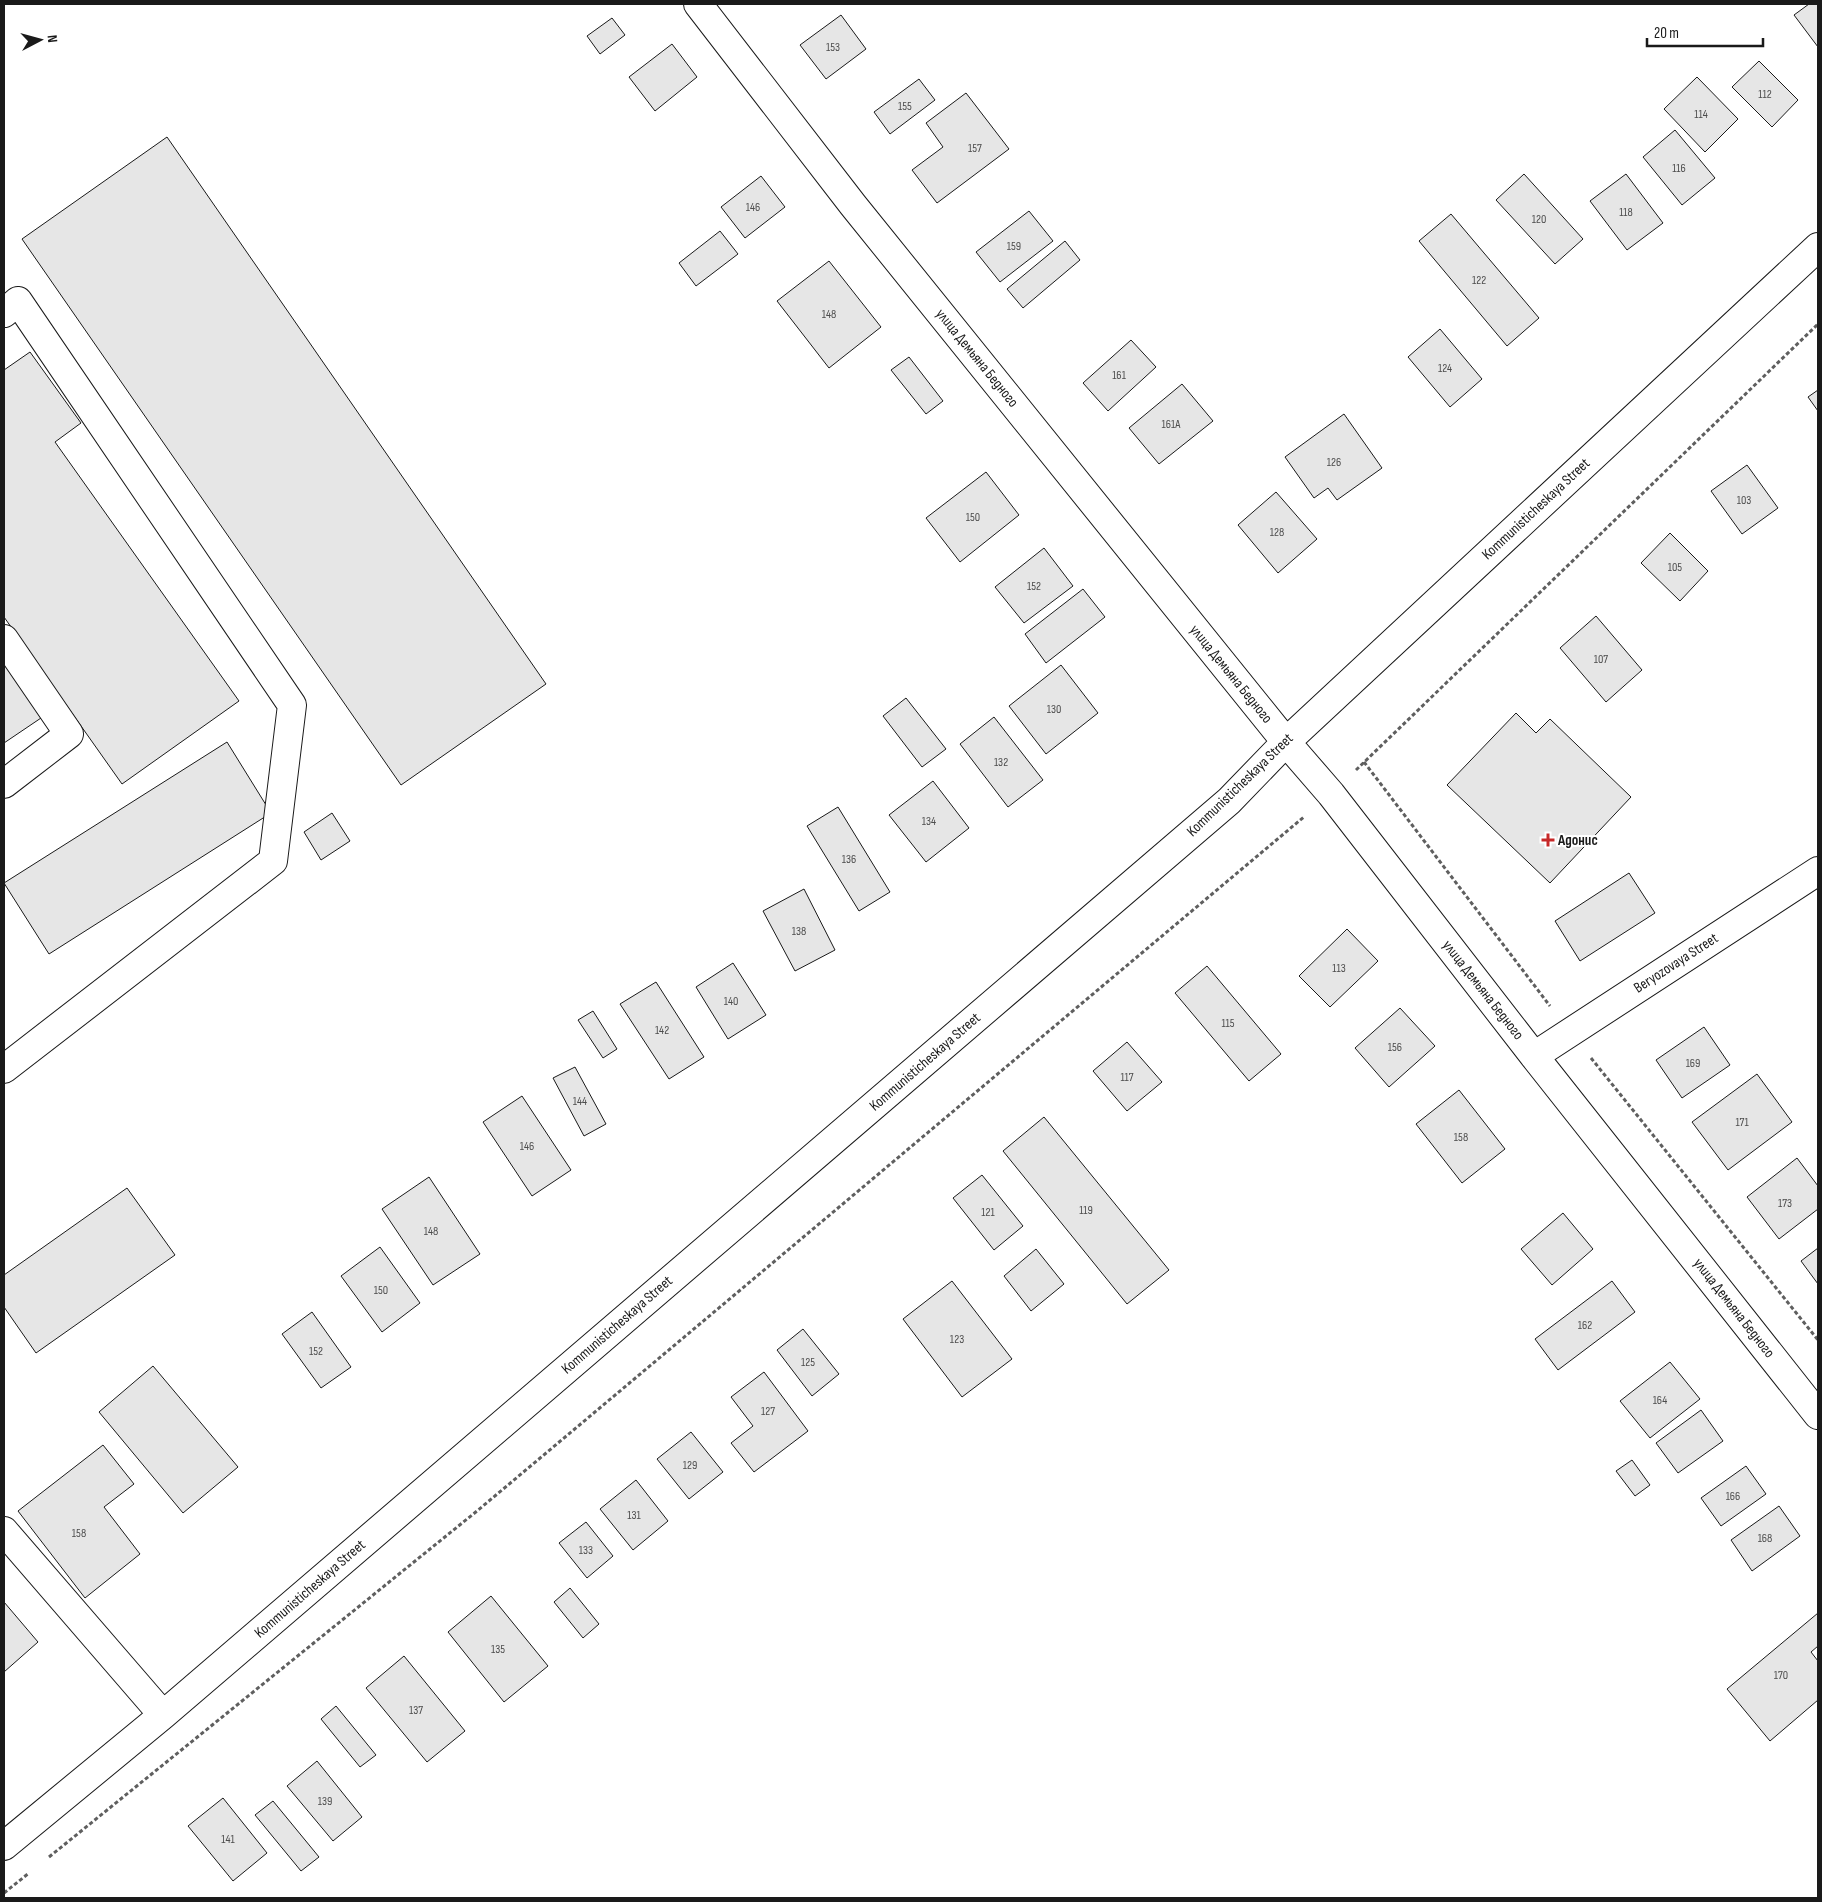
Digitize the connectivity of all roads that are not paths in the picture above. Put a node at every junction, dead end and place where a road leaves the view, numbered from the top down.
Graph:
1 (698, 4) edge
2 (1818, 247) edge
3 (4, 313) edge
4 (4, 638) edge
5 (1286, 742) junction
6 (4, 784) edge
7 (1818, 871) edge
8 (1534, 1056) junction
9 (4, 1069) edge
10 (1818, 1415) edge
11 (4, 1531) edge
12 (163, 1715) junction
13 (4, 1846) edge

1 - 5 street, улица Демьяна Бедного
2 - 5 street, Kommunisticheskaya Street
3 - 9 street
4 - 6 street
5 - 8 street, улица Демьяна Бедного
5 - 12 street, Kommunisticheskaya Street
7 - 8 street, Beryozovaya Street
8 - 10 street, улица Демьяна Бедного
11 - 12 street
12 - 13 street, Kommunisticheskaya Street

